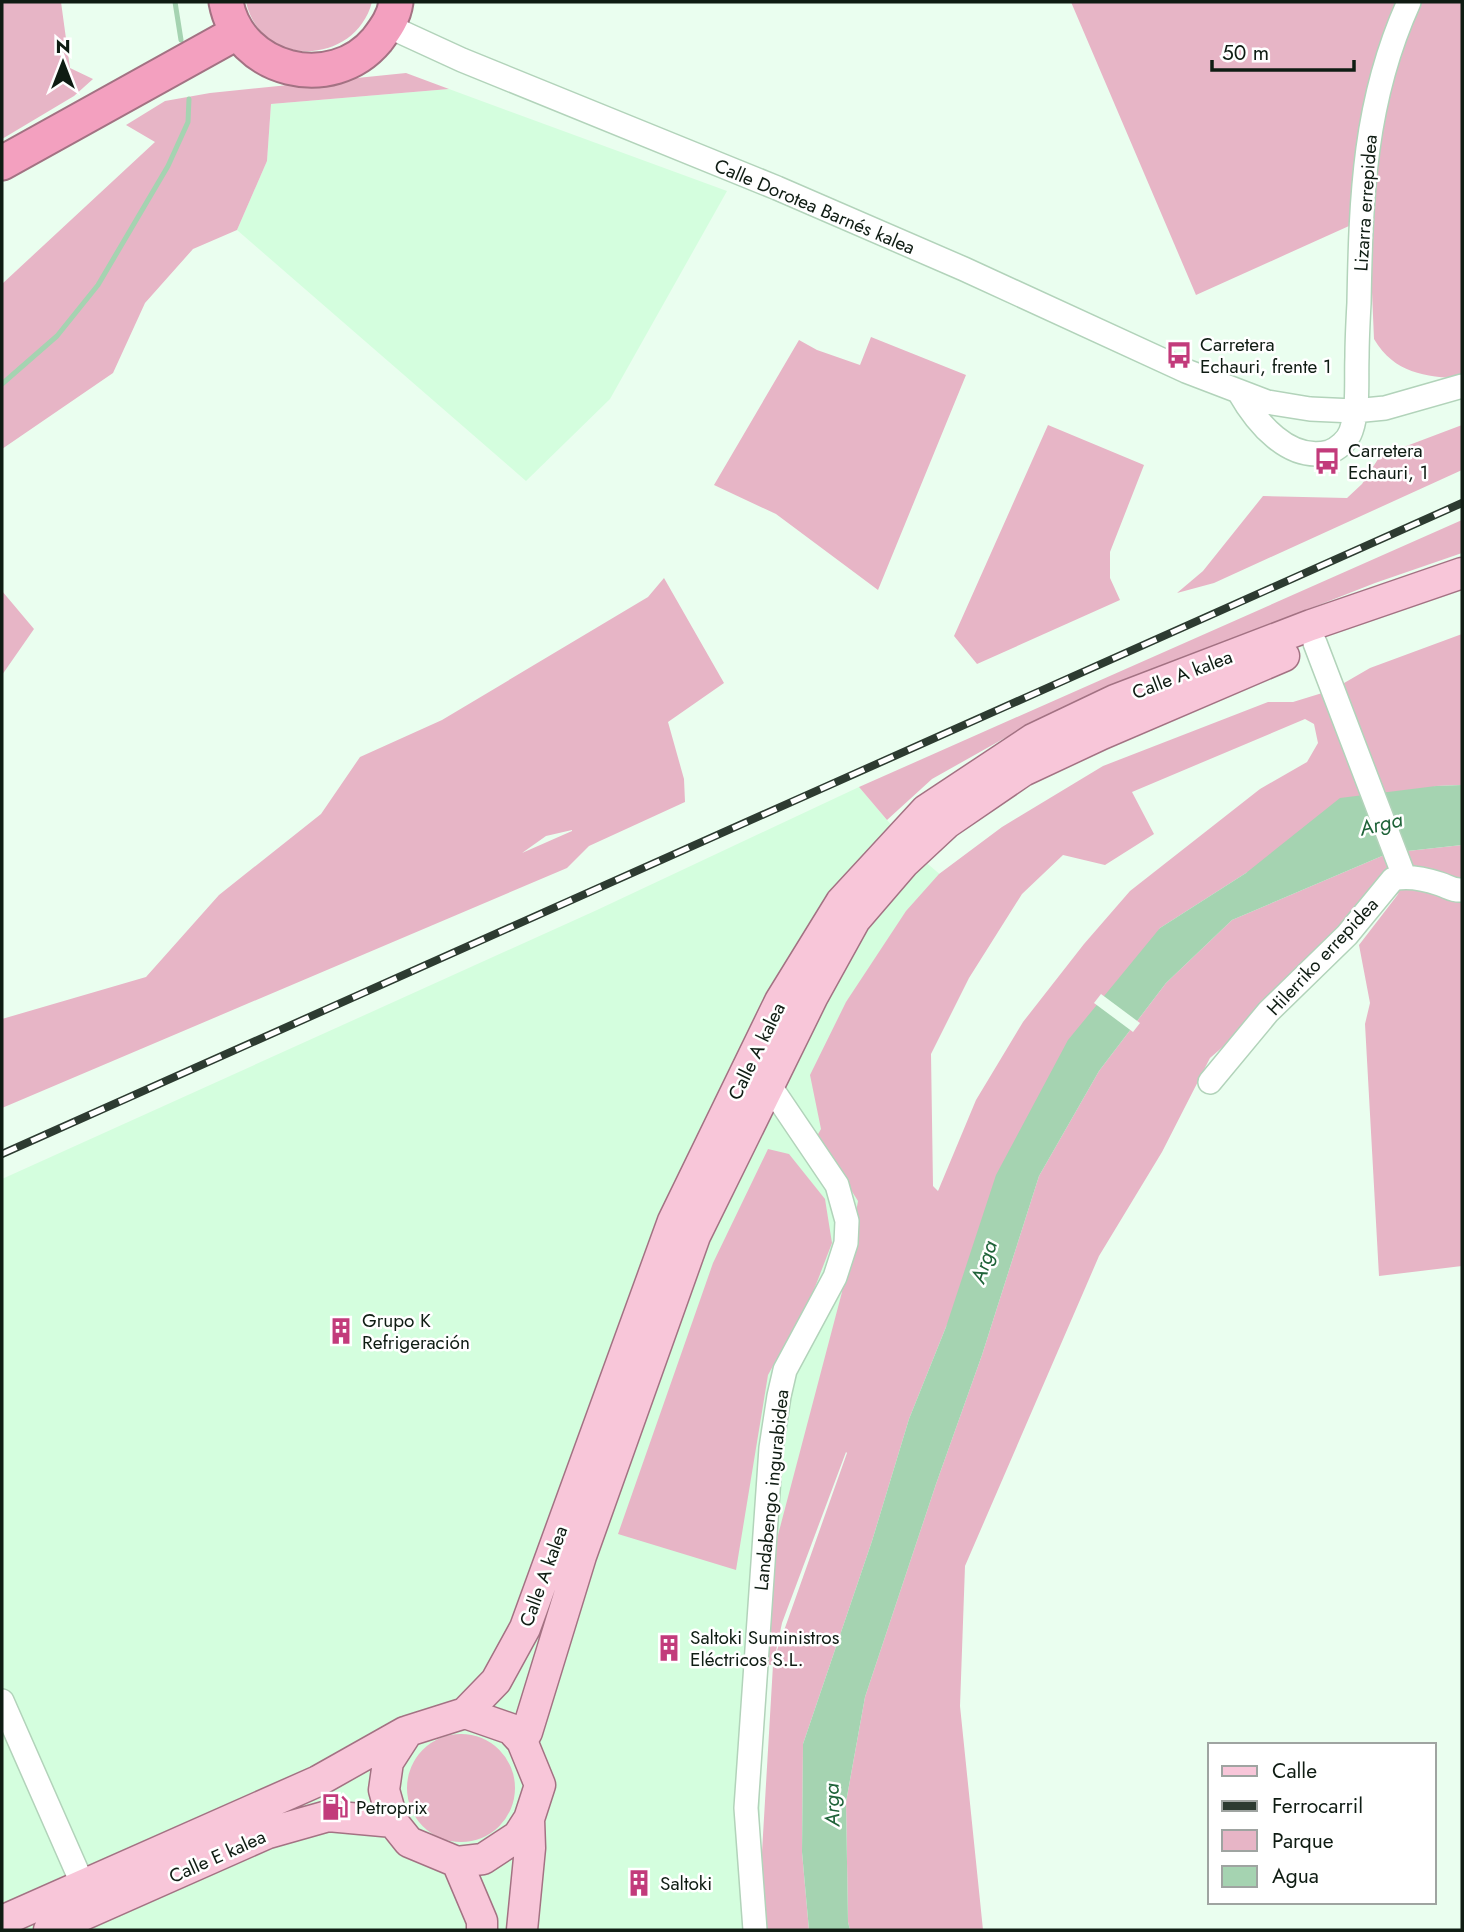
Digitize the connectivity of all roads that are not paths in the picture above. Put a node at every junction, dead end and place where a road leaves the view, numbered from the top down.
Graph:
1 (226, 2) edge
2 (1409, 2) edge
3 (392, 14) edge
4 (238, 32) junction
5 (2, 163) edge
6 (1462, 386) edge
7 (1239, 392) junction
8 (1354, 411) junction
9 (1462, 573) edge
10 (1462, 591) edge
11 (1313, 634) junction
12 (1401, 867) junction
13 (1460, 896) edge
14 (1210, 1082) dead end
15 (770, 1086) junction
16 (2, 1700) edge
17 (465, 1713) junction
18 (408, 1731) junction
19 (522, 1741) junction
20 (529, 1819) junction
21 (393, 1822) junction
22 (457, 1862) junction
23 (83, 1885) junction
24 (2, 1922) edge
25 (49, 1930) edge
26 (481, 1930) edge
27 (522, 1930) edge
28 (755, 1930) edge

1 - 4 highway
2 - 8 street, Lizarra errepidea
3 - 4 highway
3 - 7 street, Calle Dorotea Barnés kalea
4 - 5 highway
6 - 8 street
7 - 8 street
7 - 8 street, Lizarra errepidea
9 - 11 main road
10 - 11 main road
11 - 12 street
11 - 15 main road, Calle A kalea
11 - 17 main road, Calle A kalea
12 - 13 street
12 - 14 street, Hilerriko errepidea
15 - 19 main road, Calle A kalea
15 - 28 street, Landabengo ingurabidea
16 - 23 street
17 - 18 main road
17 - 19 main road
18 - 21 main road
18 - 23 main road, Calle E kalea
19 - 20 main road
20 - 22 main road
20 - 27 main road
21 - 22 main road
21 - 25 main road, Calle E kalea
22 - 26 main road
23 - 24 main road, Calle E kalea

